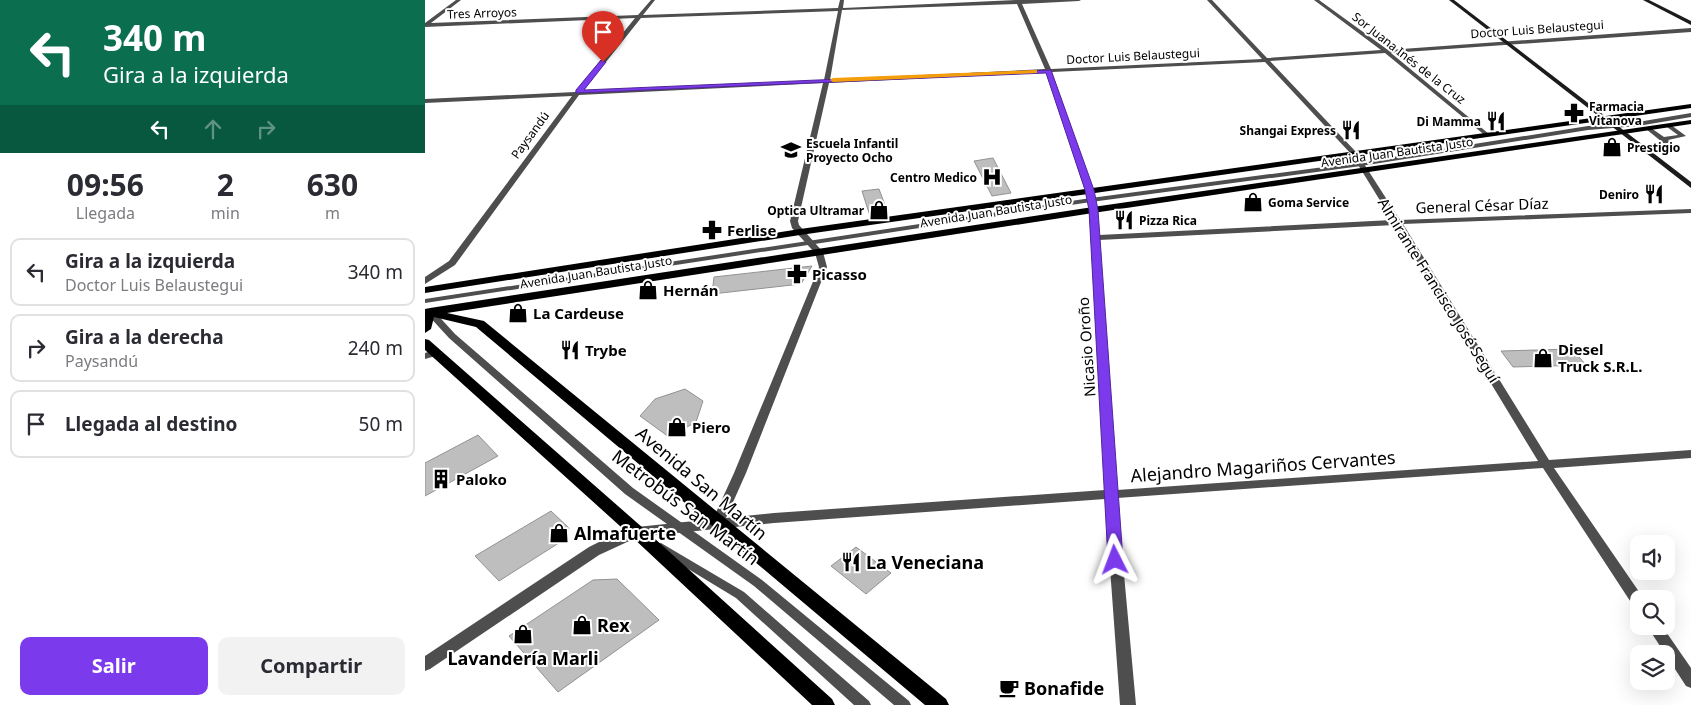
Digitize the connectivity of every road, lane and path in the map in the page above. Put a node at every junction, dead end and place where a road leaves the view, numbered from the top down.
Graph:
1 (459, 0) edge
2 (653, 0) edge
3 (841, 0) edge
4 (1079, 0) edge
5 (1209, 0) edge
6 (1316, 0) edge
7 (1451, 0) edge
8 (1645, 0) edge
9 (1018, 1) edge
10 (840, 9) junction
11 (641, 16) junction
12 (1691, 23) edge
13 (425, 26) edge
14 (1691, 30) edge
15 (1505, 43) junction
16 (1387, 52) junction
17 (1268, 60) junction
18 (1049, 71) junction
19 (827, 81) junction
20 (578, 92) junction
21 (425, 101) edge
22 (1691, 106) edge
23 (1691, 115) edge
24 (1603, 118) junction
25 (1691, 122) edge
26 (1613, 125) junction
27 (1669, 126) junction
28 (1649, 129) junction
29 (1623, 133) junction
30 (1487, 135) junction
31 (1663, 139) junction
32 (1643, 149) junction
33 (1355, 154) junction
34 (1363, 167) junction
35 (1691, 186) edge
36 (1091, 200) junction
37 (1691, 211) edge
38 (1399, 222) junction
39 (800, 232) junction
40 (1095, 238) junction
41 (810, 242) junction
42 (819, 252) junction
43 (425, 281) edge
44 (425, 290) edge
45 (426, 309) edge
46 (425, 329) edge
47 (428, 351) edge
48 (1691, 454) edge
49 (1546, 463) junction
50 (1111, 495) junction
51 (718, 523) junction
52 (680, 527) junction
53 (637, 532) junction
54 (1630, 590) edge
55 (1660, 635) edge
56 (425, 664) edge
57 (1691, 682) edge
58 (825, 705) edge
59 (864, 705) edge
60 (904, 705) edge
61 (939, 705) edge
62 (1128, 705) edge

1 - 13 street
2 - 11 street, Paysandú
3 - 10 street
4 - 9 street, Tres Arroyos
5 - 17 street, Almirante Francisco José Seguí
6 - 16 street, Sor Juana Inés de la Cruz
7 - 15 street
8 - 12 street
9 - 10 street, Tres Arroyos
9 - 18 street, Nicasio Oroño
10 - 11 street, Tres Arroyos
10 - 19 street
11 - 13 street, Tres Arroyos
11 - 20 street, Paysandú
14 - 15 street, Doctor Luis Belaustegui
15 - 16 street, Doctor Luis Belaustegui
15 - 24 street
16 - 17 street, Doctor Luis Belaustegui
16 - 30 street, Sor Juana Inés de la Cruz
17 - 18 street, Doctor Luis Belaustegui
17 - 33 street, Almirante Francisco José Seguí
18 - 19 street, Doctor Luis Belaustegui
18 - 36 street, Nicasio Oroño
19 - 20 street, Doctor Luis Belaustegui
19 - 39 street
20 - 21 street, Doctor Luis Belaustegui
20 - 43 street, Paysandú
22 - 24 main road, Avenida Juan Bautista Justo
23 - 26 lane
24 - 26 street
24 - 30 main road, Avenida Juan Bautista Justo
25 - 27 main road, Avenida Juan Bautista Justo
26 - 29 street
26 - 34 lane
27 - 28 main road, Avenida Juan Bautista Justo
27 - 31 lane
28 - 29 main road, Avenida Juan Bautista Justo
28 - 31 lane
29 - 32 street
29 - 34 main road, Avenida Juan Bautista Justo
30 - 33 main road, Avenida Juan Bautista Justo
31 - 32 lane
32 - 35 street
33 - 34 street, Almirante Francisco José Seguí
33 - 36 main road, Avenida Juan Bautista Justo
34 - 36 main road, Avenida Juan Bautista Justo
34 - 36 lane
34 - 38 street, Almirante Francisco José Seguí
36 - 39 main road, Avenida Juan Bautista Justo
36 - 40 street, Nicasio Oroño
36 - 41 lane
36 - 42 main road, Avenida Juan Bautista Justo
37 - 38 street, General César Díaz
38 - 40 street, General César Díaz
38 - 49 street, Almirante Francisco José Seguí
39 - 41 street
39 - 44 main road, Avenida Juan Bautista Justo
40 - 50 street, Nicasio Oroño
41 - 42 street
41 - 45 lane
42 - 45 main road, Avenida Juan Bautista Justo
42 - 51 street
45 - 46 main road
45 - 51 main road, Avenida San Martín
45 - 52 lane, Metrobús San Martín
47 - 53 main road
48 - 49 street, Alejandro Magariños Cervantes
49 - 50 street, Alejandro Magariños Cervantes
49 - 54 street, Almirante Francisco José Seguí
50 - 51 street, Alejandro Magariños Cervantes
50 - 62 street, Nicasio Oroño
51 - 52 street, Alejandro Magariños Cervantes
51 - 61 main road, Avenida San Martín
52 - 53 street, Alejandro Magariños Cervantes
52 - 60 lane, Metrobús San Martín
53 - 56 street, Alejandro Magariños Cervantes
53 - 58 main road
53 - 59 lane
55 - 57 street

